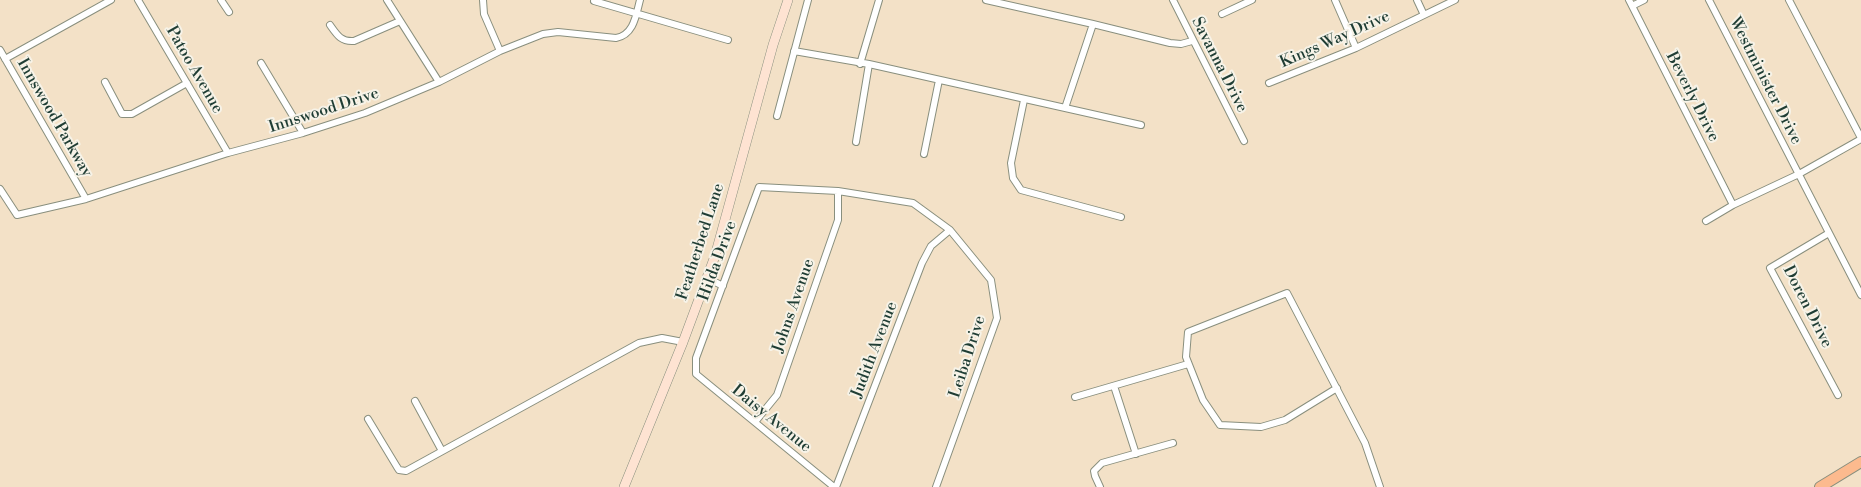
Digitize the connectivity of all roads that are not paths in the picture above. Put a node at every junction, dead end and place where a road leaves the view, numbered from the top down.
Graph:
1 (111, 0) edge
2 (138, 0) edge
3 (221, 0) edge
4 (387, 0) edge
5 (483, 0) edge
6 (640, 0) edge
7 (788, 0) edge
8 (808, 0) edge
9 (879, 0) edge
10 (986, 0) edge
11 (1173, 0) edge
12 (1252, 0) edge
13 (1335, 0) edge
14 (1417, 0) edge
15 (1454, 0) edge
16 (1644, 0) edge
17 (1709, 0) edge
18 (1789, 0) edge
19 (594, 1) dead end
20 (1630, 3) edge
21 (229, 12) dead end
22 (636, 13) junction
23 (1222, 14) dead end
24 (1424, 15) junction
25 (400, 21) junction
26 (1093, 24) junction
27 (330, 25) dead end
28 (728, 40) dead end
29 (1192, 41) junction
30 (1356, 48) junction
31 (0, 50) edge
32 (500, 51) junction
33 (794, 51) junction
34 (5, 59) junction
35 (261, 63) dead end
36 (860, 64) junction
37 (869, 64) junction
38 (939, 80) junction
39 (105, 82) dead end
40 (439, 82) junction
41 (187, 83) junction
42 (1269, 83) dead end
43 (1024, 100) junction
44 (1065, 108) junction
45 (777, 116) dead end
46 (1141, 125) dead end
47 (303, 133) junction
48 (1861, 139) edge
49 (1244, 141) dead end
50 (856, 142) dead end
51 (228, 153) junction
52 (924, 154) dead end
53 (1799, 174) junction
54 (759, 187) joint
55 (0, 189) edge
56 (838, 192) junction
57 (86, 199) junction
58 (1733, 205) junction
59 (1121, 217) dead end
60 (1706, 221) dead end
61 (950, 230) junction
62 (1828, 233) junction
63 (707, 278) junction
64 (723, 286) junction
65 (1861, 295) edge
66 (683, 342) junction
67 (1188, 364) junction
68 (695, 368) joint
69 (1114, 386) junction
70 (1337, 388) junction
71 (1838, 395) dead end
72 (1075, 397) dead end
73 (416, 401) dead end
74 (368, 419) dead end
75 (755, 422) junction
76 (1173, 443) dead end
77 (442, 451) junction
78 (1136, 454) junction
79 (1861, 462) edge
80 (624, 487) edge
81 (835, 487) edge
82 (936, 487) edge
83 (1100, 487) edge
84 (1380, 487) edge
85 (1820, 487) edge

1 - 34 street
2 - 41 street, Patoo Avenue
3 - 21 street
4 - 25 street
5 - 32 street
6 - 22 street, Innswood Drive
7 - 63 main road, Featherbed Lane
8 - 33 street
9 - 36 street
10 - 26 street
11 - 29 street, Savanna Drive
12 - 23 street
13 - 30 street
14 - 24 street
15 - 24 street, Kings Way Drive
16 - 20 street
17 - 53 street, Westminister Drive
18 - 48 street
19 - 22 street
20 - 58 street, Beverly Drive
22 - 28 street
22 - 32 street, Innswood Drive
24 - 30 street, Kings Way Drive
25 - 27 street
25 - 40 street
26 - 29 street
26 - 44 street
29 - 49 street, Savanna Drive
30 - 42 street, Kings Way Drive
31 - 34 street, Innswood Parkway
32 - 40 street, Innswood Drive
33 - 36 street
33 - 45 street
34 - 57 street, Innswood Parkway
35 - 47 street
36 - 37 street
37 - 38 street
37 - 50 street
38 - 43 street
38 - 52 street
39 - 41 street
40 - 47 street, Innswood Drive
41 - 51 street, Patoo Avenue
43 - 44 street
43 - 59 street
44 - 46 street
47 - 51 street, Innswood Drive
48 - 53 street
51 - 57 street, Innswood Drive
53 - 58 street
53 - 62 street, Westminister Drive
54 - 56 street, Leiba Drive
54 - 64 street, Hilda Drive
55 - 57 street, Innswood Drive
56 - 61 street, Leiba Drive
56 - 75 street, Johns Avenue
58 - 60 street
61 - 81 street, Judith Avenue
61 - 82 street, Leiba Drive
62 - 65 street, Westminister Drive
62 - 71 street, Doren Drive
63 - 64 street
63 - 66 main road, Featherbed Lane
64 - 68 street, Hilda Drive
66 - 77 street
66 - 80 main road, Featherbed Lane
67 - 69 street
67 - 70 street
67 - 70 street
68 - 75 street, Daisy Avenue
69 - 72 street
69 - 78 street
70 - 84 street
73 - 77 street
74 - 77 street
75 - 81 street, Daisy Avenue
76 - 78 street
78 - 83 street
79 - 85 main road

